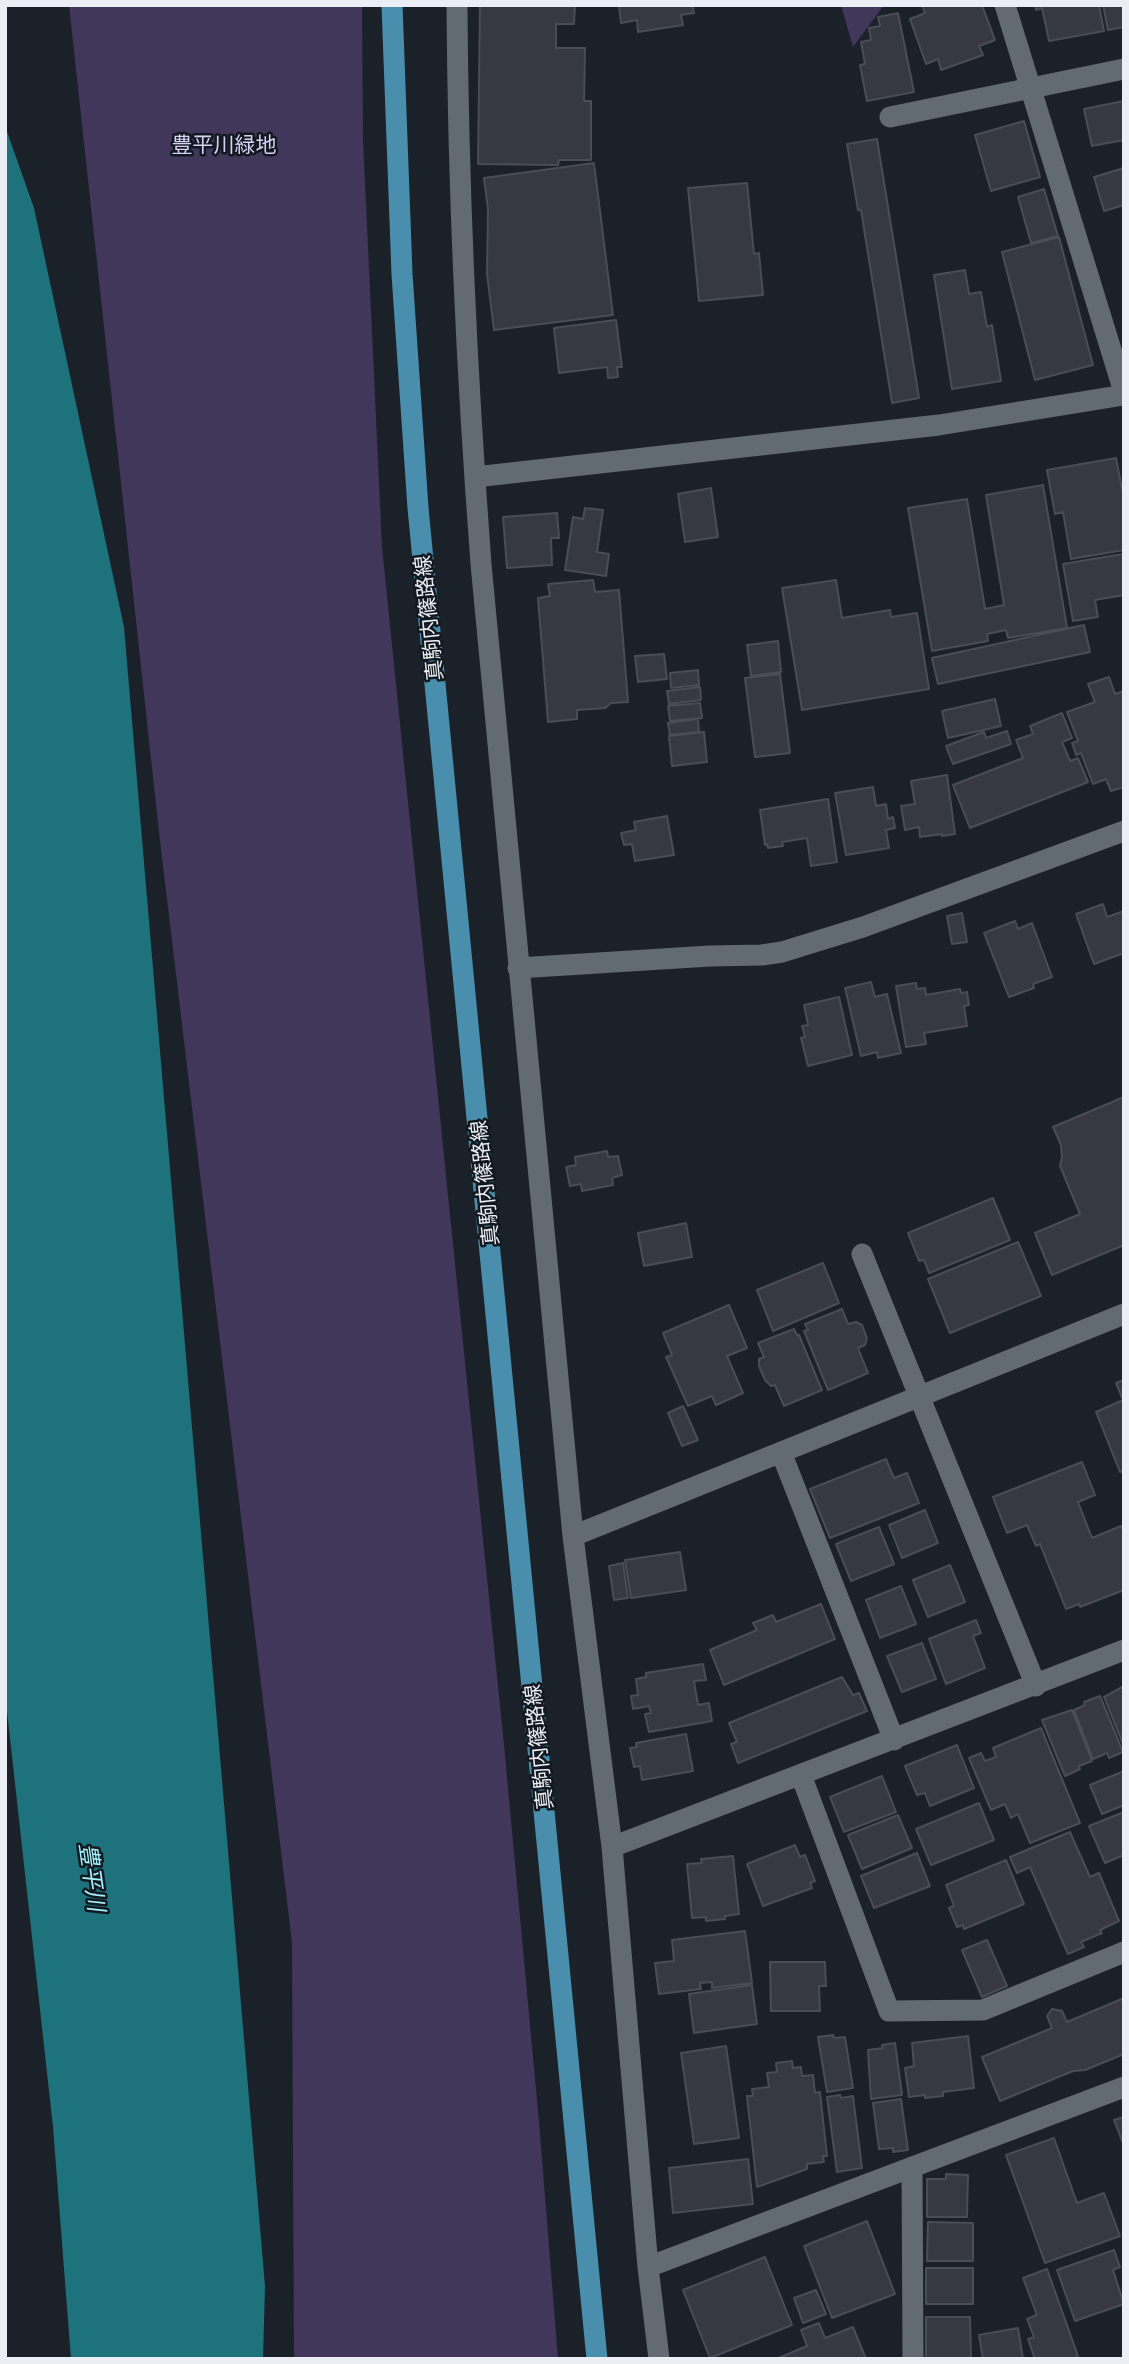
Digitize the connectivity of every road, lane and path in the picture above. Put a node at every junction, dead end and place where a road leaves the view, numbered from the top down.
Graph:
1 (392, 5) edge
2 (457, 5) edge
3 (1005, 5) edge
4 (1124, 69) edge
5 (1031, 88) junction
6 (890, 117) dead end
7 (1124, 394) edge
8 (475, 477) junction
9 (1124, 831) edge
10 (518, 968) junction
11 (862, 1254) dead end
12 (1124, 1314) edge
13 (920, 1395) junction
14 (781, 1452) junction
15 (573, 1536) junction
16 (1124, 1650) edge
17 (1035, 1686) junction
18 (894, 1740) junction
19 (802, 1775) junction
20 (612, 1847) junction
21 (1124, 1952) edge
22 (1124, 2088) edge
23 (912, 2167) junction
24 (648, 2267) junction
25 (597, 2359) edge
26 (659, 2359) edge
27 (913, 2359) edge

1 - 25 main road, 真駒内篠路線
2 - 8 street
3 - 5 street
4 - 5 street
5 - 6 street
5 - 7 street
7 - 8 street
8 - 10 street
9 - 10 street
10 - 15 street
11 - 13 street
12 - 13 street
13 - 14 street
13 - 17 street
14 - 15 street
14 - 18 street
15 - 20 street
16 - 17 street
17 - 18 street
18 - 19 street
19 - 20 street
19 - 21 street
20 - 24 street
22 - 23 street
23 - 24 street
23 - 27 street
24 - 26 street

